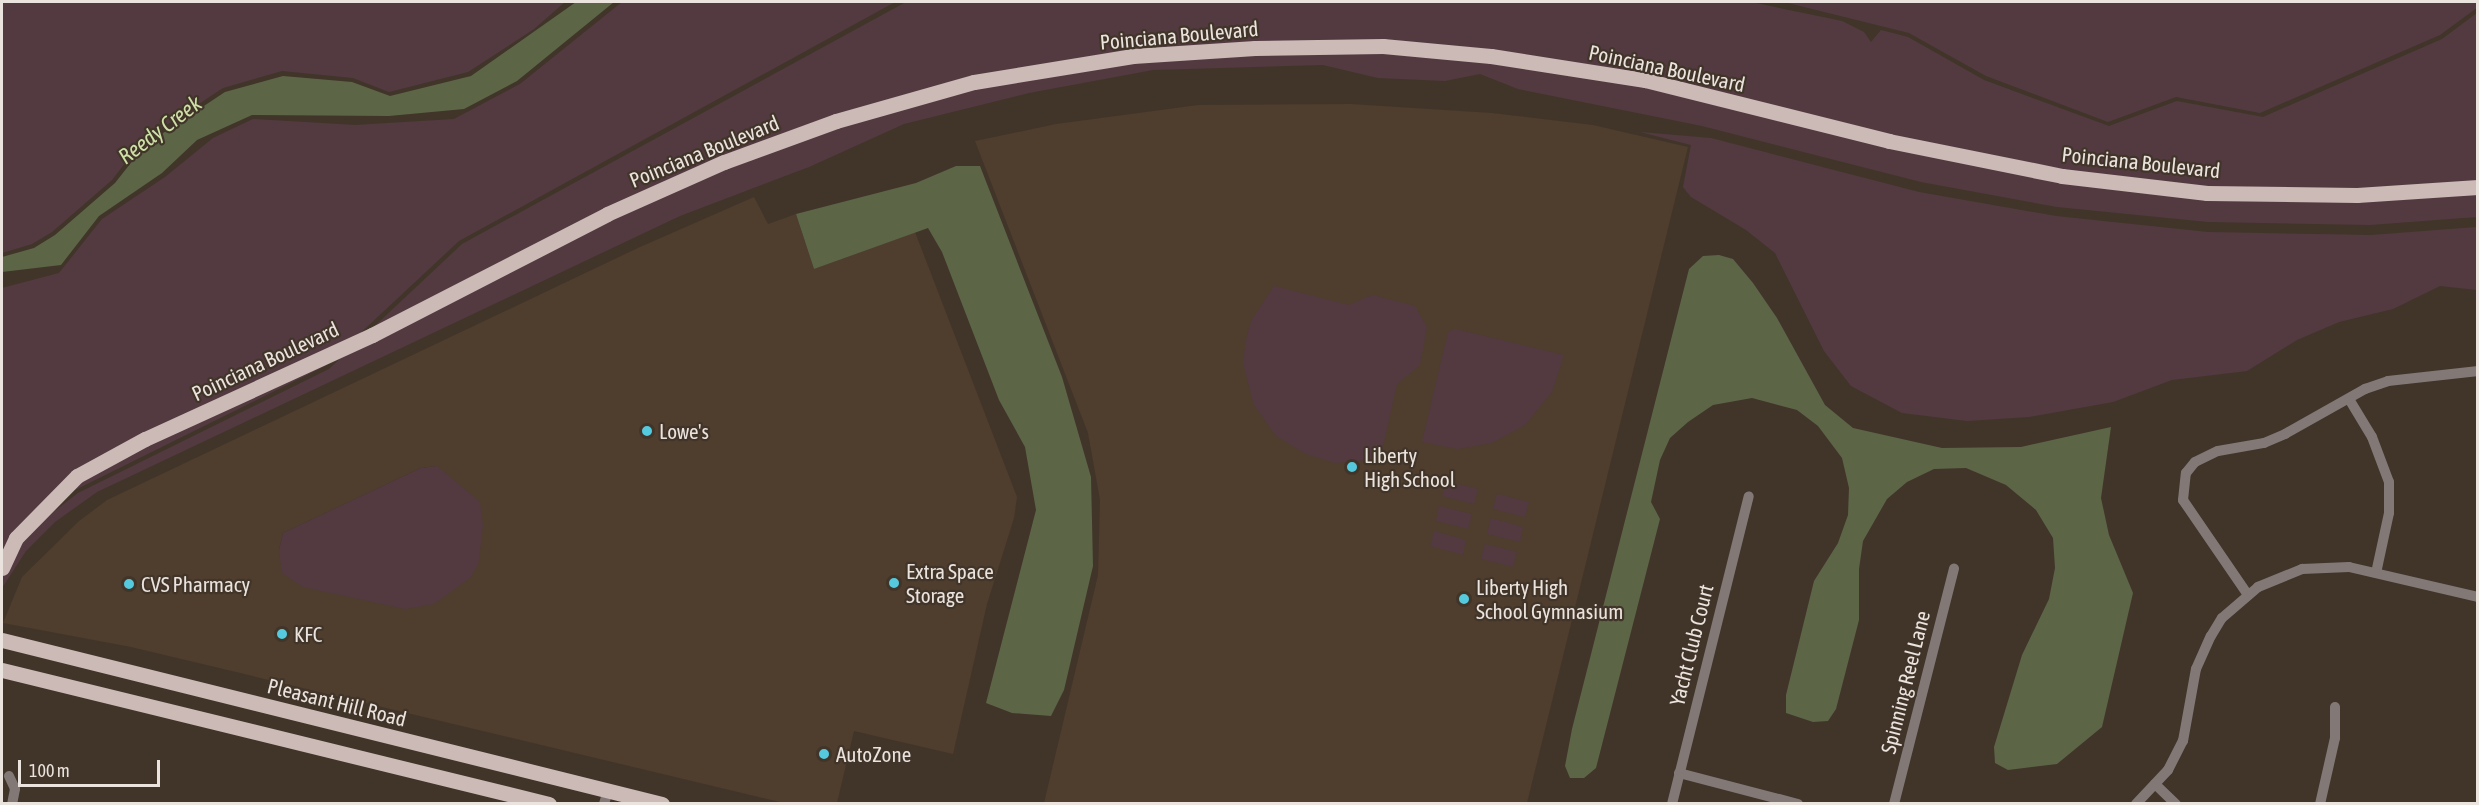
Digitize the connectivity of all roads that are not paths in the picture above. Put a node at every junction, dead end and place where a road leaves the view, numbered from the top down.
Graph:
1 (2478, 187) edge
2 (2478, 371) edge
3 (2349, 399) junction
4 (1749, 496) dead end
5 (2, 568) edge
6 (1954, 569) dead end
7 (2376, 573) junction
8 (2248, 595) junction
9 (2478, 597) edge
10 (2, 640) edge
11 (2, 670) edge
12 (2335, 707) dead end
13 (1679, 773) junction
14 (9, 776) dead end
15 (2155, 784) junction
16 (606, 797) edge
17 (625, 799) edge
18 (12, 804) edge
19 (549, 804) edge
20 (662, 804) edge
21 (1672, 804) edge
22 (1798, 804) edge
23 (1894, 804) edge
24 (2136, 804) edge
25 (2176, 804) edge
26 (2320, 804) edge

1 - 5 main road, Poinciana Boulevard
2 - 3 street
3 - 7 street
3 - 8 street
4 - 13 street, Yacht Club Court
6 - 23 street, Spinning Reel Lane
7 - 8 street
7 - 9 street
8 - 15 street
10 - 16 main road, Pleasant Hill Road
11 - 19 main road
12 - 26 street
13 - 21 street, Yacht Club Court
13 - 22 street
14 - 18 street
15 - 24 street
15 - 25 street
16 - 17 main road, Pleasant Hill Road
17 - 20 main road, Pleasant Hill Road

